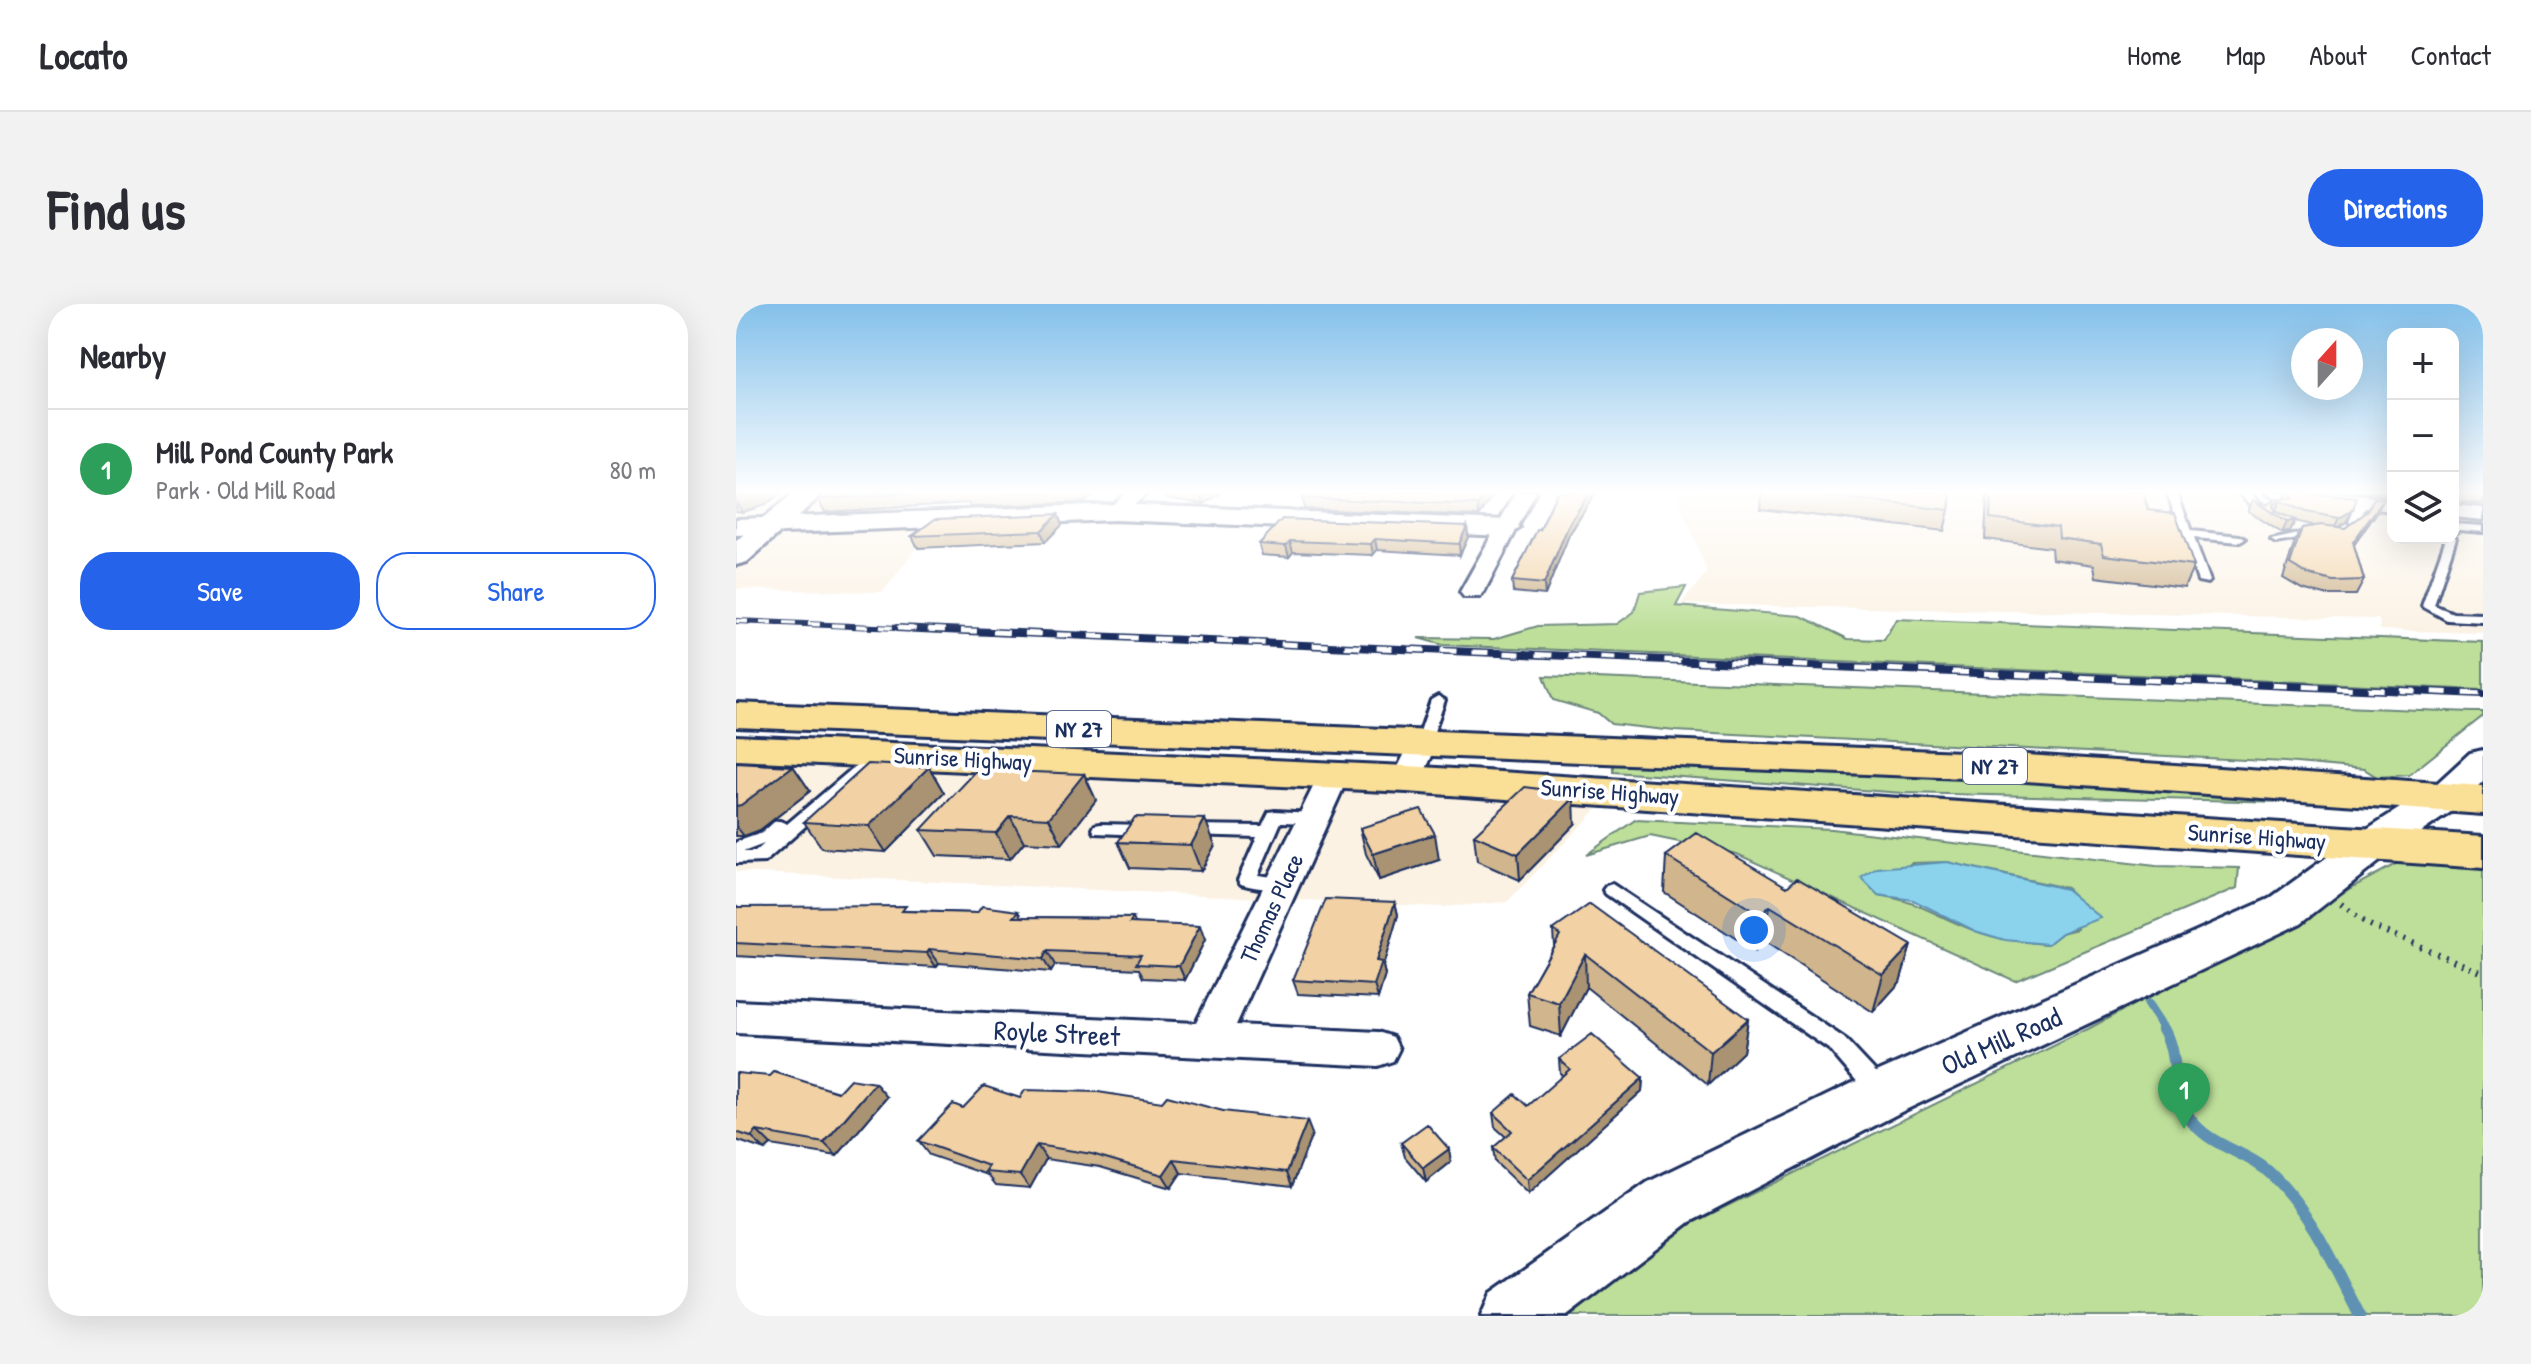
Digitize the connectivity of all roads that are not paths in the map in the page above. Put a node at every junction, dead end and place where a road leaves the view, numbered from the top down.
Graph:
1 (755, 539) edge
2 (1501, 539) edge
3 (2189, 539) edge
4 (2282, 539) edge
5 (2276, 540) dead end
6 (2449, 544) edge
7 (736, 556) edge
8 (2204, 581) dead end
9 (1472, 592) dead end
10 (2483, 618) edge
11 (1438, 700) dead end
12 (740, 743) edge
13 (878, 754) junction
14 (1415, 761) junction
15 (2483, 761) edge
16 (1334, 775) junction
17 (836, 792) junction
18 (2465, 798) edge
19 (1313, 818) junction
20 (2017, 818) junction
21 (1101, 829) dead end
22 (2483, 831) edge
23 (1268, 832) junction
24 (2374, 844) junction
25 (736, 848) edge
26 (2483, 852) edge
27 (736, 857) edge
28 (1282, 883) junction
29 (1612, 890) dead end
30 (736, 1017) edge
31 (1208, 1041) junction
32 (1378, 1049) dead end
33 (1882, 1095) junction
34 (1514, 1316) edge

1 - 7 main road
2 - 9 street
3 - 8 lane
4 - 5 lane
6 - 10 lane
11 - 14 lane
12 - 13 highway, Sunrise Highway / NY 27
12 - 14 highway, Sunrise Highway / NY 27
13 - 16 highway, Sunrise Highway / NY 27
13 - 17 lane
14 - 16 highway, Sunrise Highway / NY 27
14 - 18 highway, Sunrise Highway / NY 27
14 - 20 highway, Sunrise Highway / NY 27
15 - 18 street, Old Mill Road
16 - 19 street, Thomas Place
17 - 25 lane
17 - 27 lane
18 - 20 highway
18 - 24 street, Old Mill Road
19 - 23 lane
19 - 28 street, Thomas Place
20 - 24 highway, Sunrise Highway / NY 27
21 - 23 lane
22 - 24 highway
23 - 28 lane
24 - 26 highway, Sunrise Highway / NY 27
24 - 33 street, Old Mill Road
28 - 31 street, Thomas Place
29 - 33 lane
30 - 31 street, Royle Street
31 - 32 street, Royle Street
33 - 34 street, Old Mill Road

